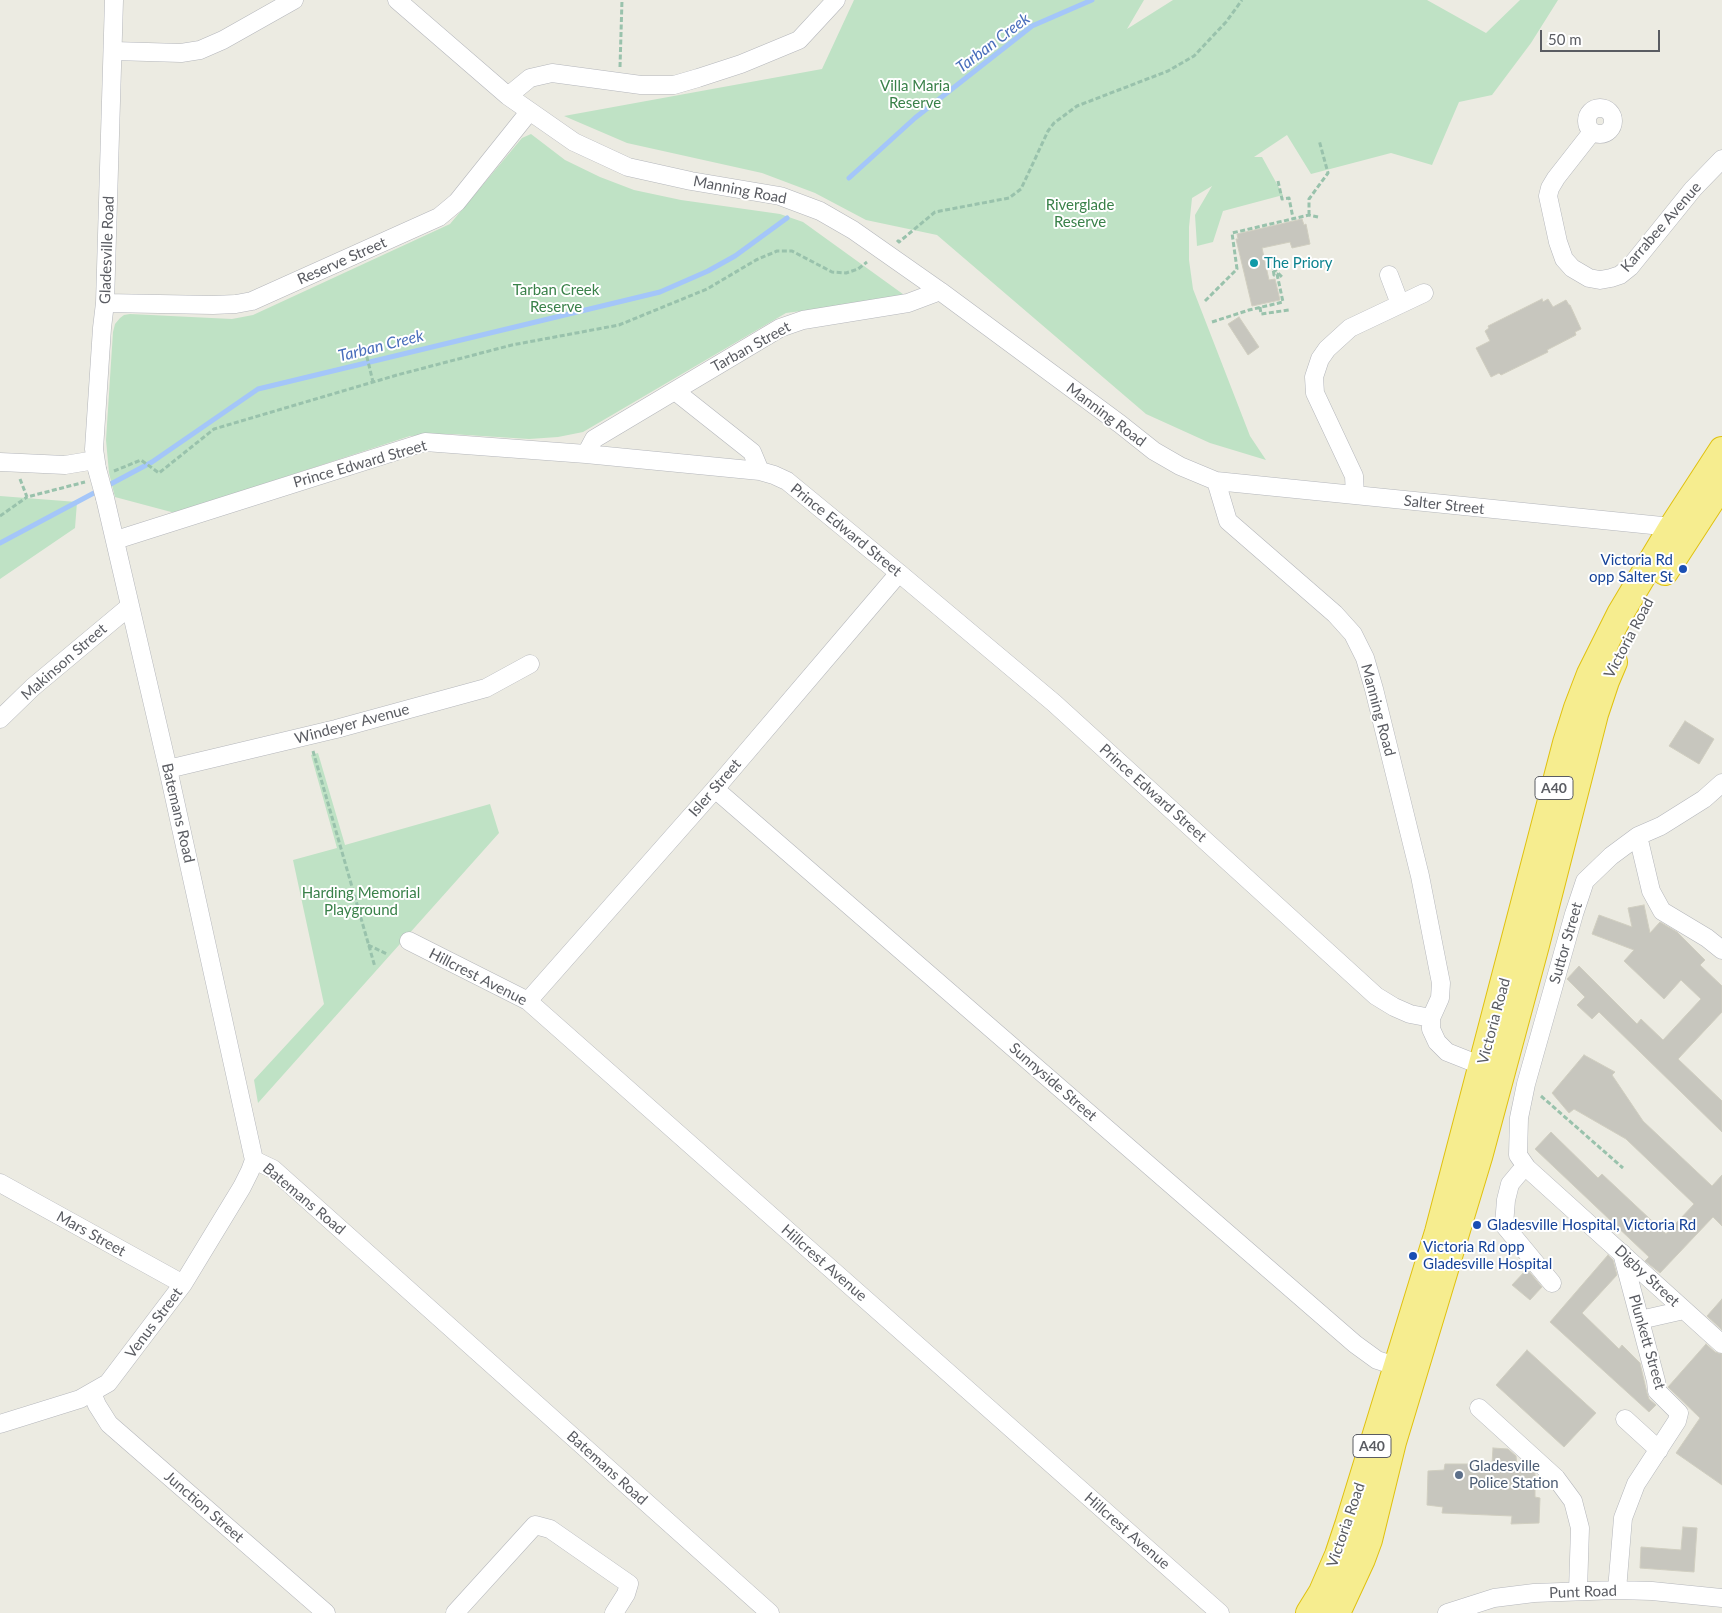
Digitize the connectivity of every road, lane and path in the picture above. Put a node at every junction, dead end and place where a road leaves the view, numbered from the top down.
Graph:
1 (114, 0) edge
2 (294, 0) edge
3 (397, 0) edge
4 (622, 0) edge
5 (836, 0) edge
6 (1242, 0) edge
7 (114, 51) junction
8 (619, 82) junction
9 (508, 96) junction
10 (529, 112) junction
11 (1592, 132) dead end
12 (1319, 140) dead end
13 (1719, 169) edge
14 (1278, 181) dead end
15 (1309, 215) junction
16 (1318, 216) dead end
17 (1293, 219) junction
18 (894, 238) dead end
19 (867, 262) dead end
20 (1389, 275) dead end
21 (1283, 278) dead end
22 (940, 291) junction
23 (1424, 293) dead end
24 (1205, 301) dead end
25 (105, 303) junction
26 (1400, 304) junction
27 (1260, 307) junction
28 (1289, 310) dead end
29 (1212, 322) dead end
30 (365, 350) dead end
31 (373, 382) junction
32 (675, 391) junction
33 (1722, 450) edge
34 (586, 454) junction
35 (141, 460) dead end
36 (0, 462) edge
37 (96, 465) junction
38 (760, 471) junction
39 (1216, 481) junction
40 (1722, 484) edge
41 (1355, 495) junction
42 (27, 497) dead end
43 (106, 498) joint
44 (0, 516) edge
45 (1672, 527) junction
46 (116, 540) junction
47 (899, 573) junction
48 (130, 606) junction
49 (530, 664) dead end
50 (0, 719) edge
51 (309, 736) junction
52 (168, 769) junction
53 (1722, 783) edge
54 (715, 789) junction
55 (1638, 836) junction
56 (409, 941) dead end
57 (368, 945) junction
58 (1722, 950) edge
59 (387, 954) dead end
60 (375, 967) dead end
61 (528, 1001) junction
62 (1430, 1018) junction
63 (1492, 1069) junction
64 (1526, 1084) junction
65 (254, 1160) junction
66 (1527, 1168) junction
67 (1623, 1168) dead end
68 (0, 1183) edge
69 (1622, 1253) junction
70 (1552, 1283) dead end
71 (183, 1284) junction
72 (1684, 1310) junction
73 (1640, 1320) junction
74 (1722, 1344) edge
75 (1396, 1366) junction
76 (92, 1393) junction
77 (1479, 1408) dead end
78 (1626, 1419) dead end
79 (0, 1424) edge
80 (1659, 1450) junction
81 (1617, 1590) junction
82 (1578, 1591) junction
83 (1722, 1598) edge
84 (1493, 1605) edge
85 (1311, 1612) edge
86 (326, 1613) edge
87 (455, 1613) edge
88 (614, 1613) edge
89 (770, 1613) edge
90 (1220, 1613) edge
91 (1337, 1613) edge
92 (1446, 1613) edge

1 - 7 street, Gladesville Road
2 - 7 street
3 - 9 street, Manning Road
4 - 8 path
5 - 8 street
6 - 18 path
7 - 25 street, Gladesville Road
8 - 9 street
9 - 10 street, Manning Road
10 - 22 street, Manning Road
10 - 25 street, Reserve Street
11 - 13 street, Karrabee Avenue
12 - 15 path
14 - 17 path
15 - 16 path
15 - 17 path
17 - 24 path
19 - 31 path
20 - 26 street
21 - 27 path
22 - 32 street, Tarban Street
22 - 39 street, Manning Road
23 - 26 street
25 - 37 street, Gladesville Road
26 - 41 street
27 - 28 path
27 - 29 path
30 - 31 path
31 - 35 path
32 - 34 street, Tarban Street
32 - 38 street
33 - 45 highway, Victoria Road / A40
34 - 38 street, Prince Edward Street
34 - 46 street, Prince Edward Street
36 - 37 street
37 - 43 street, Gladesville Road, bridge
38 - 47 street, Prince Edward Street
39 - 41 street, Salter Street
39 - 62 street, Manning Road
40 - 63 highway, Victoria Road / A40
41 - 45 street, Salter Street
42 - 44 path
43 - 46 street, Batemans Road
45 - 63 highway, Victoria Road / A40
46 - 48 street, Batemans Road
47 - 54 street, Isler Street
47 - 62 street, Prince Edward Street
48 - 50 street, Makinson Street
48 - 52 street, Batemans Road
49 - 51 street, Windeyer Avenue
51 - 52 street, Windeyer Avenue
51 - 57 path
52 - 65 street, Batemans Road
53 - 55 street, Suttor Street
54 - 61 street, Isler Street
54 - 75 street, Sunnyside Street
55 - 58 street
55 - 64 street, Suttor Street
56 - 61 street, Hillcrest Avenue
57 - 59 path
57 - 60 path
61 - 90 street, Hillcrest Avenue
62 - 63 street
63 - 75 highway, Victoria Road / A40
63 - 91 highway, Victoria Road / A40
64 - 66 street, Suttor Street
64 - 67 path
65 - 71 street, Venus Street
65 - 89 street, Batemans Road
66 - 69 street, Digby Street
66 - 70 street
68 - 71 street, Mars Street
69 - 72 street, Digby Street
69 - 73 street, Plunkett Street
71 - 76 street, Venus Street
72 - 73 street
72 - 74 street, Digby Street
73 - 80 street, Plunkett Street
75 - 85 highway, Victoria Road / A40
76 - 79 street, Venus Street
76 - 86 street, Junction Street
77 - 82 street
78 - 80 street
80 - 81 street, Plunkett Street
81 - 82 street, Punt Road
81 - 83 street, Punt Road
82 - 84 street, Punt Road
84 - 92 street, Punt Road
87 - 88 street

